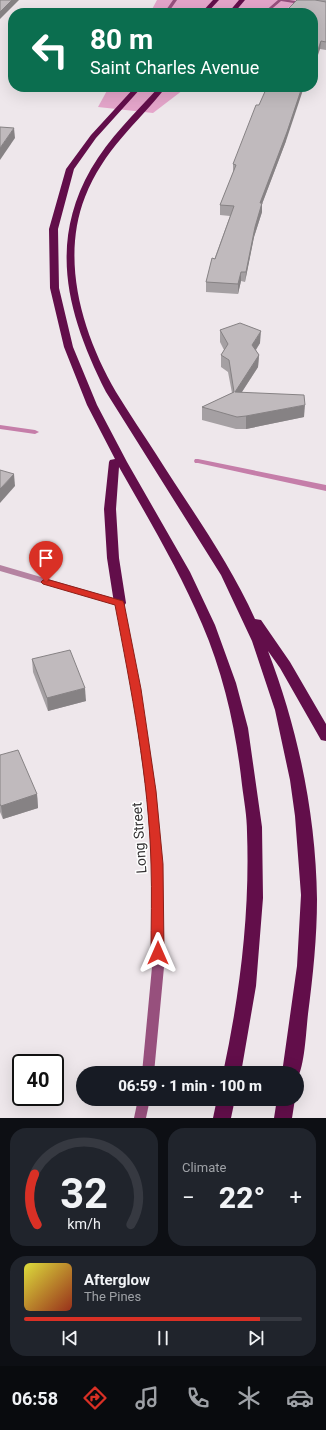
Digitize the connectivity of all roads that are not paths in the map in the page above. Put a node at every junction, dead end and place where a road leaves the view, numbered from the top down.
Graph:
1 (216, 0) edge
2 (242, 0) edge
3 (281, 0) edge
4 (326, 7) edge
5 (209, 8) edge
6 (235, 8) edge
7 (271, 8) edge
8 (125, 92) edge
9 (134, 92) edge
10 (158, 92) edge
11 (161, 92) edge
12 (152, 99) junction
13 (114, 114) junction
14 (42, 252) dead end
15 (56, 347) dead end
16 (114, 462) junction
17 (0, 568) edge
18 (242, 602) junction
19 (120, 603) junction
20 (326, 736) edge
21 (149, 1066) edge
22 (234, 1066) edge
23 (292, 1066) edge
24 (143, 1106) edge
25 (225, 1106) edge
26 (285, 1106) edge
27 (140, 1118) edge
28 (222, 1118) edge
29 (283, 1118) edge

1 - 5 highway
2 - 6 highway
3 - 4 street
3 - 7 street
8 - 13 highway
9 - 13 highway
10 - 12 highway
11 - 12 highway
12 - 18 highway
13 - 14 highway
15 - 16 highway
16 - 19 highway
16 - 22 highway
17 - 19 street
18 - 20 highway
18 - 23 highway
19 - 21 street, Long Street
24 - 27 street
25 - 28 highway
26 - 29 highway

